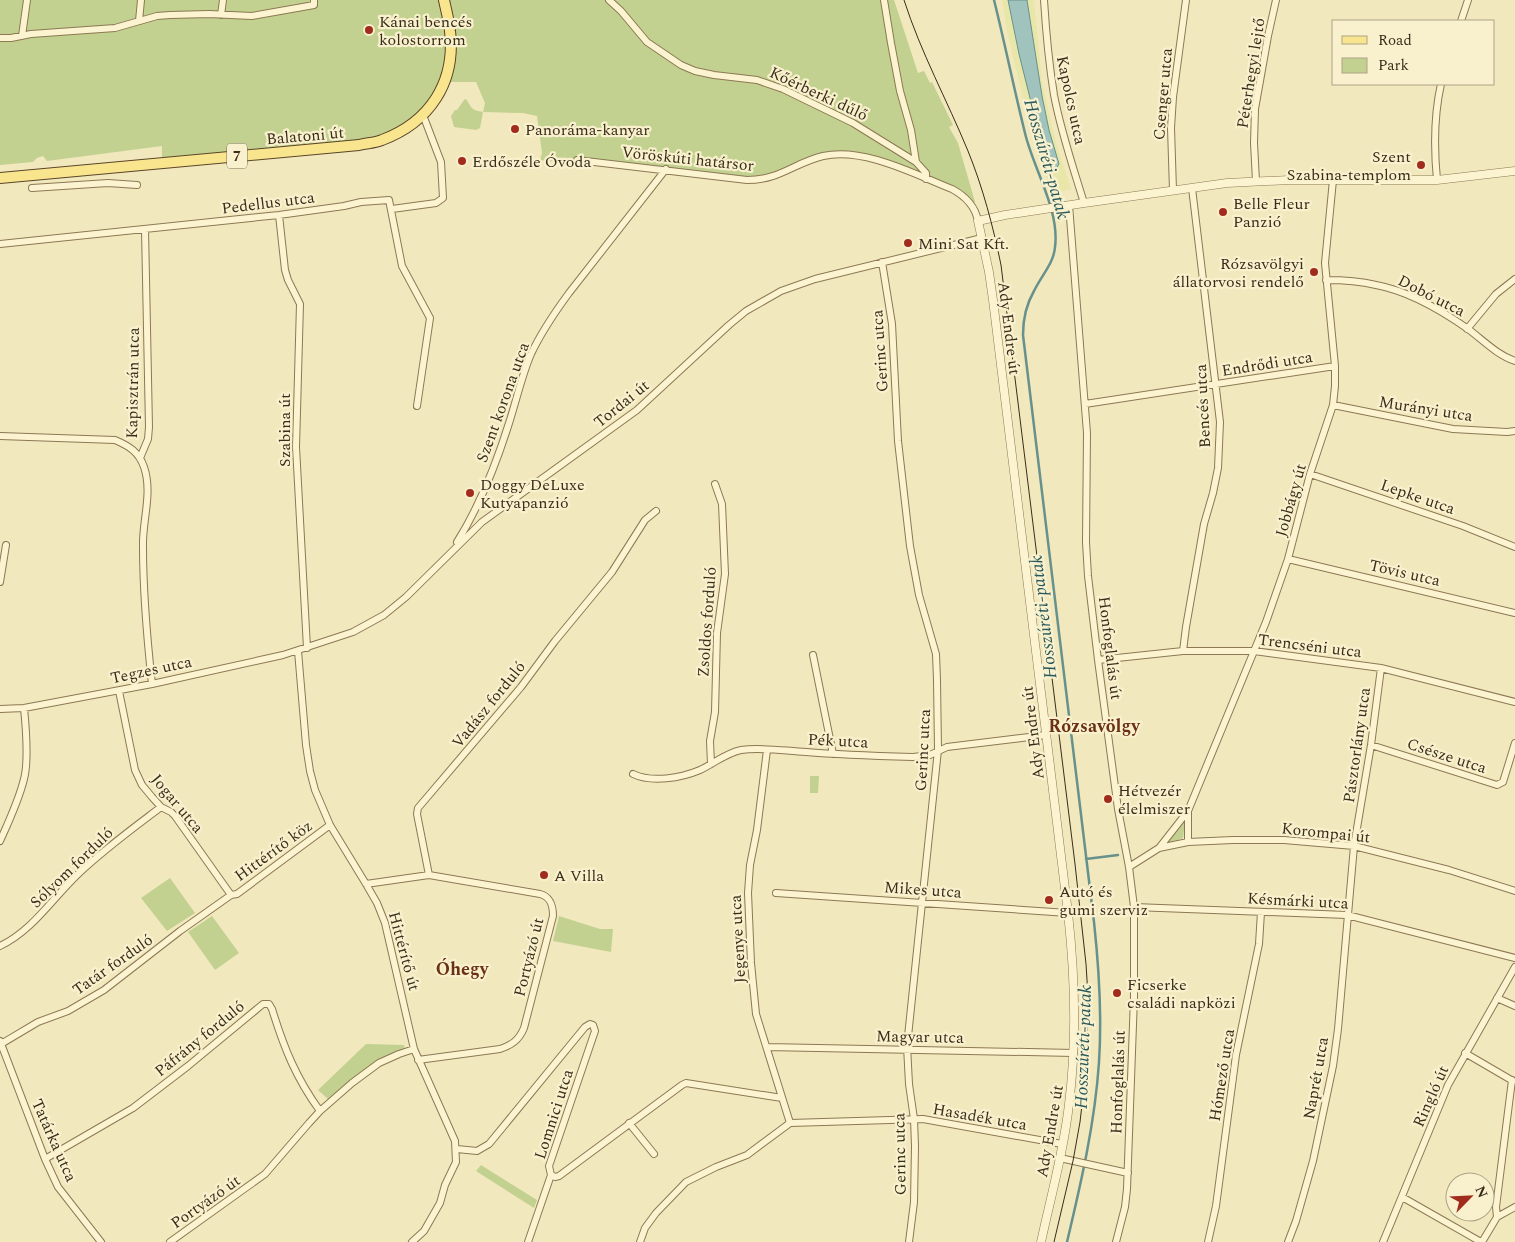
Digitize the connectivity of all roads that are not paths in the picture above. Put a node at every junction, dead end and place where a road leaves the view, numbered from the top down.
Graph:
1 (27, 0) edge
2 (141, 0) edge
3 (224, 0) edge
4 (444, 0) edge
5 (609, 0) edge
6 (884, 0) edge
7 (1044, 0) edge
8 (1186, 0) edge
9 (1276, 0) edge
10 (1468, 0) edge
11 (314, 2) edge
12 (221, 15) junction
13 (1461, 20) edge
14 (140, 21) junction
15 (22, 36) junction
16 (0, 38) edge
17 (1441, 85) edge
18 (423, 115) junction
19 (577, 160) dead end
20 (916, 162) junction
21 (666, 170) junction
22 (1515, 171) edge
23 (52, 173) junction
24 (0, 178) edge
25 (926, 179) junction
26 (1333, 180) junction
27 (1437, 180) junction
28 (1256, 181) junction
29 (137, 185) dead end
30 (53, 187) junction
31 (32, 188) dead end
32 (1192, 188) junction
33 (1173, 190) junction
34 (1084, 202) junction
35 (1069, 205) junction
36 (392, 209) junction
37 (279, 215) junction
38 (978, 220) junction
39 (145, 229) junction
40 (982, 238) junction
41 (0, 244) edge
42 (882, 262) junction
43 (1515, 279) edge
44 (1326, 280) junction
45 (1468, 329) junction
46 (1515, 361) edge
47 (1334, 366) junction
48 (1217, 384) junction
49 (1085, 404) junction
50 (1332, 405) junction
51 (417, 406) dead end
52 (1515, 431) edge
53 (0, 436) edge
54 (140, 458) junction
55 (1310, 474) junction
56 (715, 484) dead end
57 (656, 511) dead end
58 (6, 545) dead end
59 (1515, 548) edge
60 (449, 555) junction
61 (1288, 559) junction
62 (0, 582) edge
63 (1515, 613) edge
64 (307, 648) junction
65 (1183, 650) junction
66 (298, 651) junction
67 (1254, 651) junction
68 (814, 655) dead end
69 (1098, 660) junction
70 (1381, 668) junction
71 (152, 684) junction
72 (119, 690) junction
73 (1515, 702) edge
74 (24, 708) junction
75 (0, 709) edge
76 (1046, 735) junction
77 (1515, 743) edge
78 (1371, 745) junction
79 (767, 750) junction
80 (938, 750) junction
81 (833, 754) junction
82 (711, 764) junction
83 (633, 774) dead end
84 (161, 807) junction
85 (1188, 811) junction
86 (330, 825) junction
87 (0, 841) edge
88 (1188, 842) junction
89 (1354, 846) junction
90 (1158, 848) junction
91 (1129, 867) junction
92 (429, 875) junction
93 (366, 884) junction
94 (1515, 891) edge
95 (776, 893) dead end
96 (231, 895) junction
97 (923, 902) junction
98 (1134, 908) junction
99 (1261, 912) junction
100 (1068, 913) junction
101 (1347, 915) junction
102 (0, 946) edge
103 (1515, 958) edge
104 (1515, 967) edge
105 (1497, 998) junction
106 (1515, 1006) edge
107 (0, 1042) edge
108 (767, 1047) junction
109 (414, 1050) junction
110 (907, 1050) junction
111 (1074, 1053) junction
112 (1465, 1053) junction
113 (418, 1060) junction
114 (1513, 1081) edge
115 (782, 1098) junction
116 (320, 1111) junction
117 (914, 1120) junction
118 (790, 1122) junction
119 (629, 1123) junction
120 (1062, 1144) junction
121 (457, 1149) junction
122 (654, 1154) dead end
123 (1060, 1158) junction
124 (45, 1159) junction
125 (1128, 1173) junction
126 (551, 1175) junction
127 (1402, 1197) junction
128 (1515, 1206) edge
129 (1497, 1218) junction
130 (101, 1242) edge
131 (170, 1242) edge
132 (412, 1242) edge
133 (528, 1242) edge
134 (640, 1242) edge
135 (908, 1242) edge
136 (1041, 1242) edge
137 (1116, 1242) edge
138 (1208, 1242) edge
139 (1288, 1242) edge
140 (1383, 1242) edge
141 (1481, 1242) edge

1 - 15 street
2 - 14 street
3 - 12 street
4 - 18 main road, Balatoni út / 7
5 - 20 street, Kőérberki dűlő
6 - 20 street, Kőérberki dűlő
7 - 34 street, Kapolcs utca
8 - 33 street, Csenger utca
9 - 28 street, Péterhegyi lejtő
10 - 13 street
11 - 12 street
12 - 14 street
14 - 15 street
15 - 16 street
17 - 27 street
18 - 23 main road, Balatoni út / 7
18 - 36 street
19 - 21 street, Vöröskúti határsor
20 - 25 street, Kőérberki dűlő
21 - 25 street, Vöröskúti határsor
21 - 60 street, Szent korona utca
22 - 27 street
23 - 24 main road, Balatoni út / 7
23 - 30 street
25 - 38 street, Vöröskúti határsor
26 - 27 street
26 - 28 street
26 - 44 street, Jobbágy út
28 - 32 street
29 - 30 street
30 - 31 street
32 - 33 street
32 - 48 street, Bencés utca
33 - 34 street
34 - 35 street
35 - 38 street
35 - 49 street, Honfoglalás út
36 - 37 street, Pedellus utca
36 - 51 street
37 - 39 street, Pedellus utca
37 - 64 street, Szabina út
38 - 40 street, Ady Endre út
39 - 41 street, Pedellus utca
39 - 54 street, Kapisztrán utca
40 - 42 street, Tordai út
40 - 76 street, Ady Endre út
42 - 60 street, Tordai út
42 - 80 street, Gerinc utca
43 - 45 street
44 - 45 street, Dobó utca
44 - 47 street, Jobbágy út
45 - 46 street, Dobó utca
47 - 48 street, Endrődi utca
47 - 50 street, Jobbágy út
48 - 49 street, Endrődi utca
48 - 65 street, Bencés utca
49 - 69 street, Honfoglalás út
50 - 52 street, Murányi utca
50 - 55 street, Jobbágy út
53 - 54 street
54 - 71 street, Kapisztrán utca
55 - 59 street, Lepke utca
55 - 61 street, Jobbágy út
56 - 82 street, Zsoldos forduló
57 - 92 street, Vadász forduló
58 - 62 street
60 - 64 street, Tordai út
61 - 63 street, Tövis utca
61 - 67 street, Jobbágy út
64 - 66 street, Tegzes utca
65 - 67 street, Trencséni utca
65 - 69 street, Trencséni utca
66 - 71 street, Tegzes utca
66 - 86 street, Hittérítő út
67 - 70 street, Trencséni utca
67 - 85 street, Jobbágy út
68 - 81 street
69 - 91 street, Honfoglalás út
70 - 73 street, Trencséni utca
70 - 78 street, Pásztorlány utca
71 - 72 street, Tegzes utca
72 - 74 street, Tegzes utca
72 - 84 street, Jogar utca
74 - 75 street, Tegzes utca
74 - 87 street
76 - 80 street, Pék utca
76 - 100 street, Ady Endre út
77 - 78 street, Csésze utca
78 - 89 street, Pásztorlány utca
79 - 81 street, Pék utca
79 - 82 street, Pék utca
79 - 108 street, Jegenye utca
80 - 81 street, Pék utca
80 - 97 street, Gerinc utca
82 - 83 street, Pék utca
84 - 96 street, Jogar utca
84 - 102 street, Sólyom forduló
85 - 88 street, Jobbágy út
85 - 90 street, Jobbágy út
86 - 93 street, Hittérítő út
86 - 96 street, Hittérítő köz
88 - 89 street, Korompai út
88 - 90 street, Korompai út
89 - 94 street, Korompai út
89 - 101 street, Pásztorlány utca
90 - 91 street, Jobbágy út
91 - 98 street, Honfoglalás út
92 - 93 street
92 - 113 street, Portyázó út
93 - 109 street, Hittérítő út
95 - 97 street, Mikes utca
96 - 107 street, Tatár forduló
97 - 100 street, Mikes utca
97 - 110 street, Gerinc utca
98 - 99 street, Késmárki utca
98 - 125 street, Honfoglalás út
99 - 101 street, Késmárki utca
99 - 138 street, Hómező utca
100 - 111 street, Ady Endre út
101 - 103 street, Késmárki utca
101 - 139 street, Naprét utca
104 - 105 street, Ringló út
105 - 106 street
105 - 112 street, Ringló út
107 - 124 street, Tatárka utca
108 - 110 street, Magyar utca
108 - 115 street, Jegenye utca
109 - 113 street, Hittérítő út
109 - 116 street, Portyázó út
110 - 111 street, Magyar utca
110 - 117 street, Gerinc utca
111 - 120 street, Ady Endre út
112 - 114 street
112 - 127 street, Ringló út
113 - 121 street, Hittérítő út
114 - 129 street
115 - 118 street, Jegenye utca
115 - 119 street, Lomnici utca
116 - 124 street, Páfrány forduló
116 - 131 street, Portyázó út
117 - 118 street, Hasadék utca
117 - 120 street, Hasadék utca
117 - 135 street, Gerinc utca
118 - 134 street
119 - 122 street
119 - 126 street, Lomnici utca
120 - 123 street, Ady Endre út
121 - 126 street, Lomnici utca
121 - 132 street
123 - 125 street
123 - 136 street, Ady Endre út
124 - 130 street, Tatárka utca
125 - 137 street, Honfoglalás út
126 - 133 street
127 - 140 street, Ringló út
127 - 141 street
128 - 129 street
129 - 141 street

